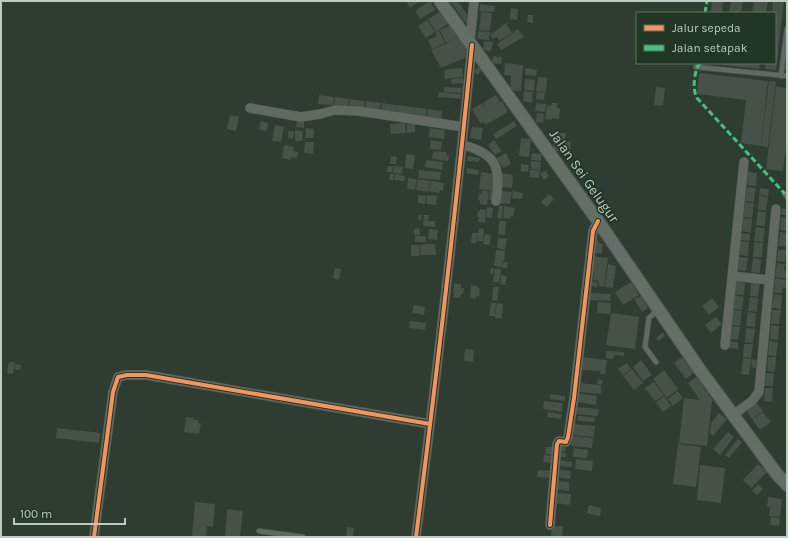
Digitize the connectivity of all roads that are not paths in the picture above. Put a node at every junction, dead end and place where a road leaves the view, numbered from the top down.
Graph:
1 (440, 1) edge
2 (474, 1) edge
3 (787, 29) edge
4 (471, 43) junction
5 (696, 67) dead end
6 (781, 76) junction
7 (787, 76) edge
8 (250, 108) dead end
9 (464, 127) junction
10 (462, 145) junction
11 (744, 162) dead end
12 (496, 201) dead end
13 (776, 210) dead end
14 (598, 221) junction
15 (733, 276) junction
16 (769, 280) junction
17 (658, 310) junction
18 (725, 345) dead end
19 (656, 362) dead end
20 (733, 415) junction
21 (430, 424) junction
22 (787, 486) edge
23 (550, 525) dead end
24 (259, 531) dead end
25 (94, 537) edge
26 (303, 537) edge
27 (416, 537) edge

1 - 4 main road, Jalan Sei Gelugur
2 - 4 street
3 - 6 lane
4 - 9 street
4 - 14 main road, Jalan Sei Gelugur
5 - 6 lane
6 - 7 lane
8 - 9 street
9 - 10 street
10 - 12 street
10 - 21 street
11 - 15 street
13 - 16 street
14 - 17 main road, Jalan Sei Gelugur
14 - 23 street
15 - 16 street
15 - 18 street
16 - 20 street
17 - 19 lane
17 - 20 main road, Jalan Sei Gelugur
20 - 22 main road, Jalan Sei Gelugur
21 - 25 street
21 - 27 street
24 - 26 lane

